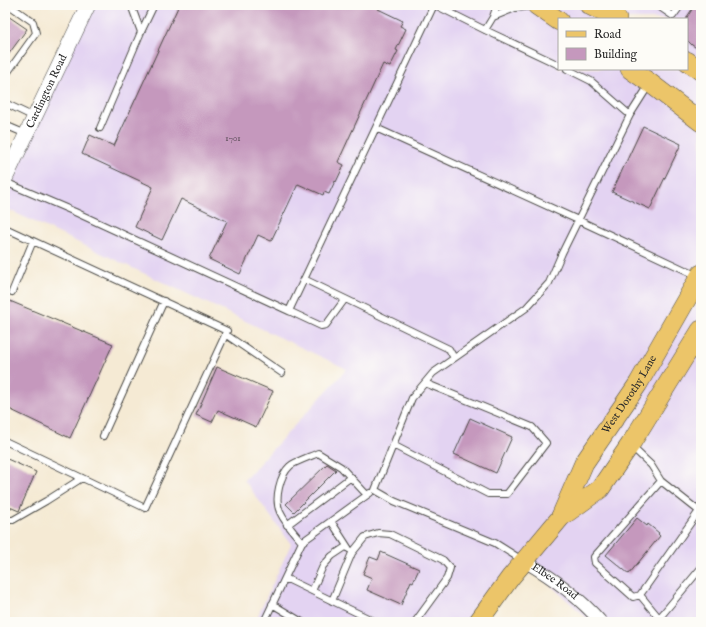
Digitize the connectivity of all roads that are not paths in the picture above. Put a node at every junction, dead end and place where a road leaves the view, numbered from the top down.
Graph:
1 (9, 5) edge
2 (131, 5) edge
3 (154, 5) edge
4 (435, 5) edge
5 (497, 5) edge
6 (536, 5) edge
7 (589, 5) edge
8 (605, 5) edge
9 (657, 5) edge
10 (681, 5) edge
11 (85, 6) edge
12 (493, 17) junction
13 (615, 18) edge
14 (623, 18) edge
15 (558, 20) edge
16 (484, 30) junction
17 (141, 32) junction
18 (688, 62) edge
19 (558, 65) edge
20 (569, 70) edge
21 (631, 70) edge
22 (701, 71) edge
23 (5, 76) edge
24 (650, 83) junction
25 (5, 103) edge
26 (630, 115) junction
27 (34, 117) junction
28 (701, 122) edge
29 (5, 125) edge
30 (100, 128) dead end
31 (376, 128) junction
32 (26, 134) junction
33 (5, 178) edge
34 (5, 182) edge
35 (578, 220) junction
36 (5, 228) edge
37 (33, 241) junction
38 (700, 275) edge
39 (304, 279) junction
40 (12, 292) dead end
41 (345, 299) junction
42 (164, 301) junction
43 (289, 311) junction
44 (701, 330) edge
45 (225, 334) junction
46 (454, 358) junction
47 (282, 373) dead end
48 (425, 383) junction
49 (103, 436) dead end
50 (5, 441) edge
51 (630, 444) junction
52 (393, 445) junction
53 (351, 477) junction
54 (82, 478) junction
55 (661, 481) junction
56 (375, 490) junction
57 (367, 495) junction
58 (700, 512) edge
59 (561, 517) junction
60 (5, 520) edge
61 (331, 521) junction
62 (287, 525) junction
63 (302, 542) junction
64 (348, 546) junction
65 (352, 553) junction
66 (524, 561) junction
67 (701, 568) edge
68 (285, 578) junction
69 (312, 591) junction
70 (640, 595) junction
71 (332, 601) junction
72 (272, 604) junction
73 (657, 620) edge
74 (264, 622) edge
75 (302, 622) edge
76 (376, 622) edge
77 (415, 622) edge
78 (478, 622) edge
79 (601, 622) edge

1 - 23 lane
2 - 17 lane
3 - 17 lane
4 - 16 lane
4 - 31 lane
5 - 12 lane
6 - 12 lane
6 - 15 main road
7 - 13 main road
8 - 14 main road
9 - 10 lane
11 - 27 street, Cardington Road
12 - 16 lane
16 - 19 lane
17 - 30 lane
18 - 22 main road
20 - 26 lane
21 - 24 main road
24 - 26 lane
24 - 28 main road
25 - 27 lane
26 - 35 lane
27 - 32 street, Cardington Road
29 - 32 lane
31 - 35 lane
31 - 39 lane
32 - 33 street, Cardington Road
34 - 43 lane
35 - 38 lane
35 - 46 lane
36 - 37 lane
37 - 40 lane
37 - 42 lane
38 - 59 main road, West Dorothy Lane
39 - 41 lane
39 - 43 lane
41 - 43 lane
41 - 46 lane
42 - 45 lane
42 - 49 lane
44 - 51 main road, West Dorothy Lane
45 - 47 lane
45 - 54 lane
46 - 48 lane
48 - 52 lane
48 - 52 lane
50 - 54 lane
51 - 55 lane
51 - 59 main road, West Dorothy Lane
52 - 56 lane
53 - 57 lane
53 - 62 lane
53 - 62 lane
54 - 60 lane
55 - 58 lane
55 - 70 lane
56 - 57 lane
56 - 66 lane
57 - 61 lane
58 - 70 lane
59 - 66 main road, West Dorothy Lane
61 - 63 lane
61 - 64 lane
62 - 63 lane
63 - 68 lane
64 - 65 lane
64 - 69 lane
65 - 71 lane
65 - 77 lane
66 - 78 main road, West Dorothy Lane
66 - 79 street, Elbee Road
67 - 73 lane
68 - 69 lane
68 - 72 lane
69 - 71 lane
70 - 73 lane
71 - 76 lane
72 - 74 lane
72 - 75 lane

